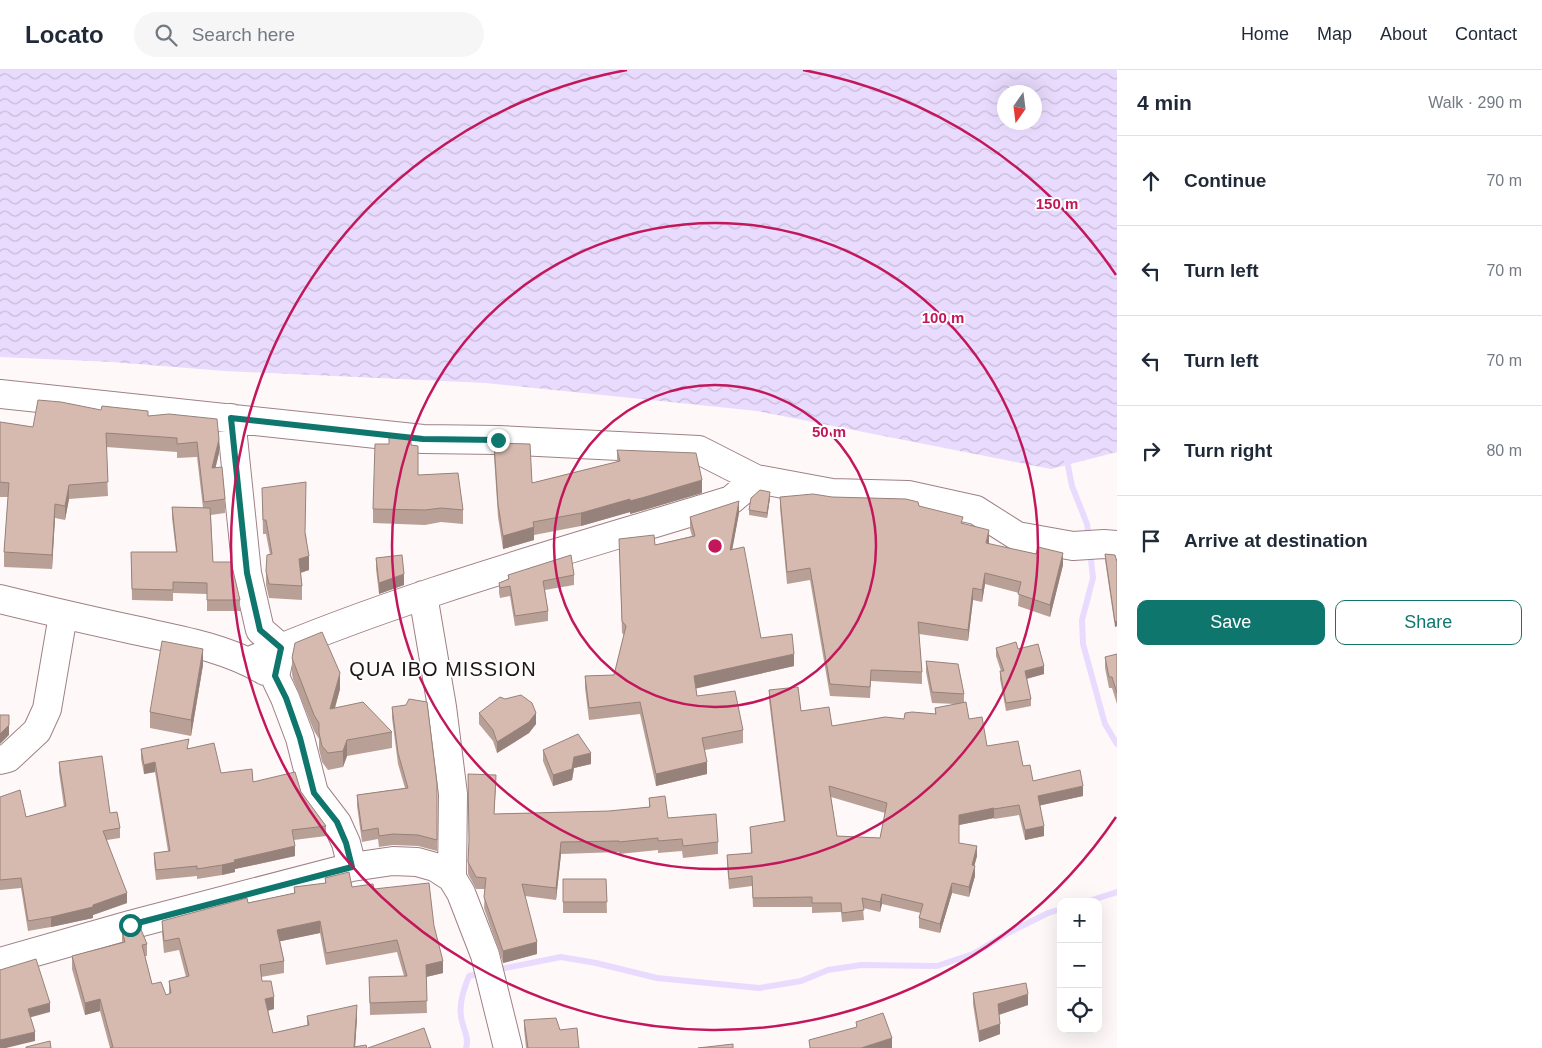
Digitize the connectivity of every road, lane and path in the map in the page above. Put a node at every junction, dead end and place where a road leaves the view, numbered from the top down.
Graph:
1 (0, 394) edge
2 (231, 418) junction
3 (756, 480) junction
4 (1110, 544) edge
5 (423, 595) junction
6 (0, 599) edge
7 (63, 614) junction
8 (281, 648) junction
9 (250, 661) junction
10 (275, 676) junction
11 (0, 760) edge
12 (352, 867) junction
13 (452, 878) junction
14 (0, 962) edge
15 (508, 1048) edge

1 - 2 street
2 - 3 street
2 - 8 street
3 - 4 street
3 - 5 street
5 - 8 street
5 - 13 street
6 - 7 street
7 - 9 street
7 - 11 street
8 - 9 street
8 - 10 street
9 - 10 street
10 - 12 street
12 - 13 street
12 - 14 street
13 - 15 street

